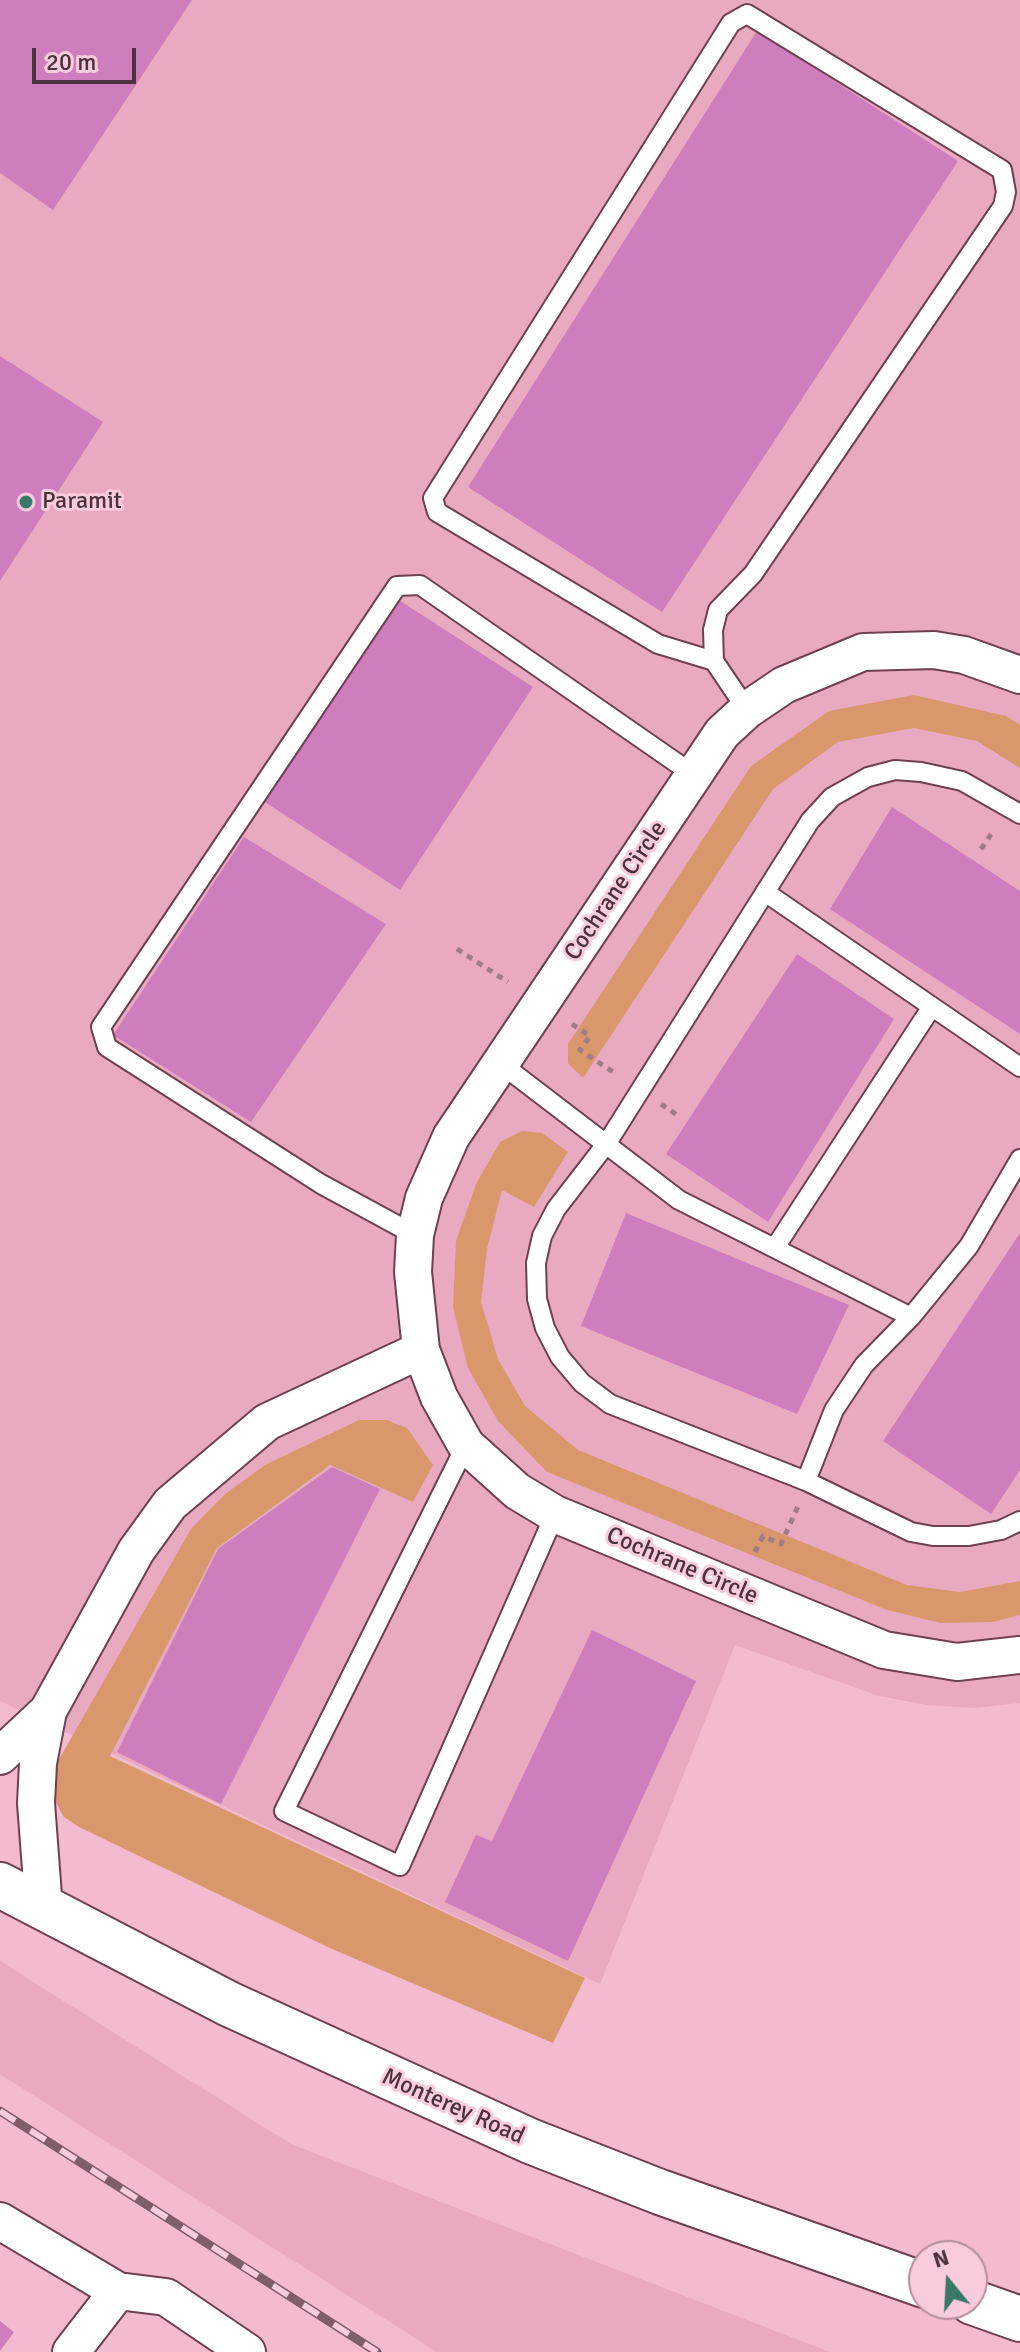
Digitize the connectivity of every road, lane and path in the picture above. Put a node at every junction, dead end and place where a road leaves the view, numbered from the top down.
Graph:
1 (714, 661) junction
2 (1020, 675) edge
3 (747, 710) junction
4 (694, 775) junction
5 (1020, 814) edge
6 (996, 827) dead end
7 (981, 849) dead end
8 (765, 892) junction
9 (457, 949) dead end
10 (508, 982) dead end
11 (931, 1008) junction
12 (572, 1024) dead end
13 (500, 1063) junction
14 (1020, 1067) edge
15 (616, 1074) dead end
16 (607, 1143) junction
17 (1020, 1159) edge
18 (415, 1235) junction
19 (776, 1246) junction
20 (911, 1317) junction
21 (421, 1350) junction
22 (466, 1445) junction
23 (806, 1481) junction
24 (799, 1503) dead end
25 (555, 1514) junction
26 (1020, 1521) edge
27 (755, 1552) dead end
28 (1020, 1655) edge
29 (48, 1711) junction
30 (0, 1756) edge
31 (0, 1885) edge
32 (44, 1909) junction
33 (0, 2221) edge
34 (908, 2279) edge
35 (118, 2291) junction
36 (988, 2308) edge
37 (1020, 2319) edge
38 (71, 2352) edge
39 (247, 2352) edge

1 - 1 lane
1 - 3 lane
2 - 3 street, Cochrane Circle
3 - 4 street, Cochrane Circle
4 - 13 street, Cochrane Circle
4 - 18 lane
5 - 8 lane
6 - 7 path
8 - 11 lane
8 - 16 lane
9 - 10 path
11 - 14 lane
11 - 19 lane
12 - 15 path
13 - 16 lane
13 - 18 street, Cochrane Circle
16 - 19 lane
16 - 23 lane
17 - 20 lane
18 - 21 street, Cochrane Circle
19 - 20 lane
20 - 23 lane
21 - 22 street, Cochrane Circle
21 - 29 street
22 - 25 street, Cochrane Circle
22 - 25 lane
23 - 26 lane
24 - 27 path
25 - 28 street, Cochrane Circle
29 - 30 street
29 - 32 street
31 - 32 main road, Monterey Road
32 - 34 main road, Monterey Road
33 - 35 street
35 - 38 street
35 - 39 street
36 - 37 main road

